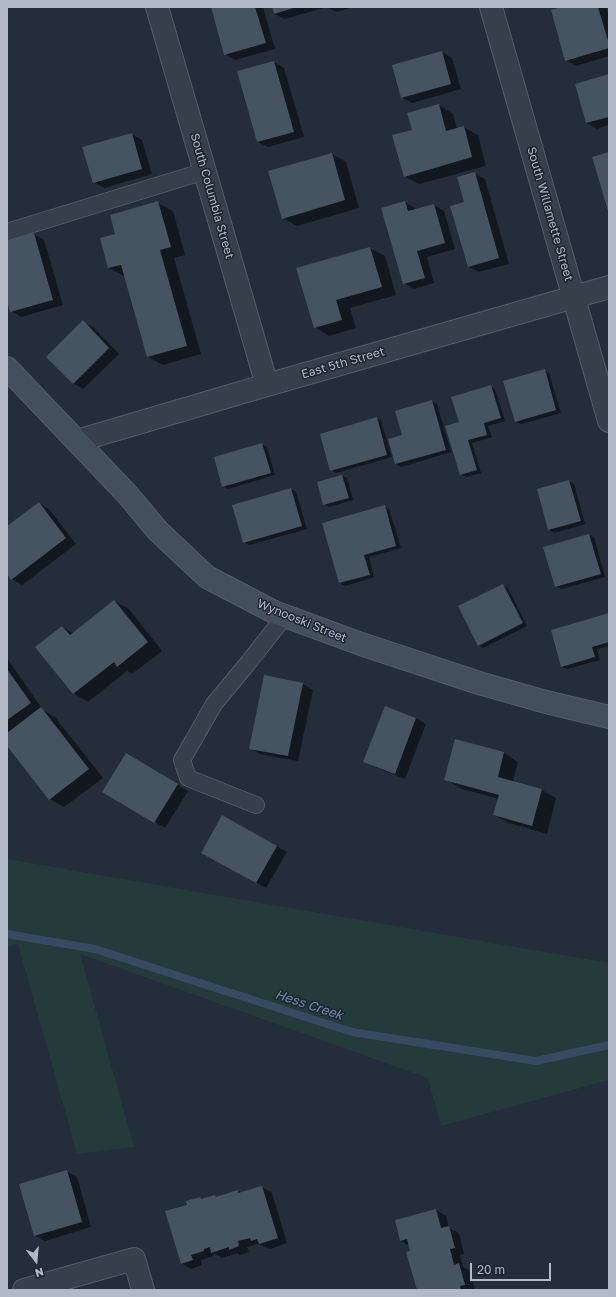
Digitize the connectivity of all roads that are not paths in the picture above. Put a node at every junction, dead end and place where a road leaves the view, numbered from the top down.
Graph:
1 (157, 7) edge
2 (491, 7) edge
3 (205, 171) junction
4 (7, 232) edge
5 (609, 287) edge
6 (574, 297) junction
7 (7, 368) edge
8 (268, 385) junction
9 (609, 421) edge
10 (78, 442) junction
11 (285, 616) junction
12 (609, 717) edge
13 (256, 804) dead end
14 (24, 1290) edge
15 (143, 1290) edge

1 - 3 street, South Columbia Street
2 - 6 street, South Willamette Street
3 - 4 lane
3 - 8 street, South Columbia Street
5 - 6 street, East 5th Street
6 - 8 street, East 5th Street
6 - 9 street, South Willamette Street
7 - 10 main road, Wynooski Street
8 - 10 street, East 5th Street
10 - 11 main road, Wynooski Street
11 - 12 main road, Wynooski Street
11 - 13 lane
14 - 15 street

